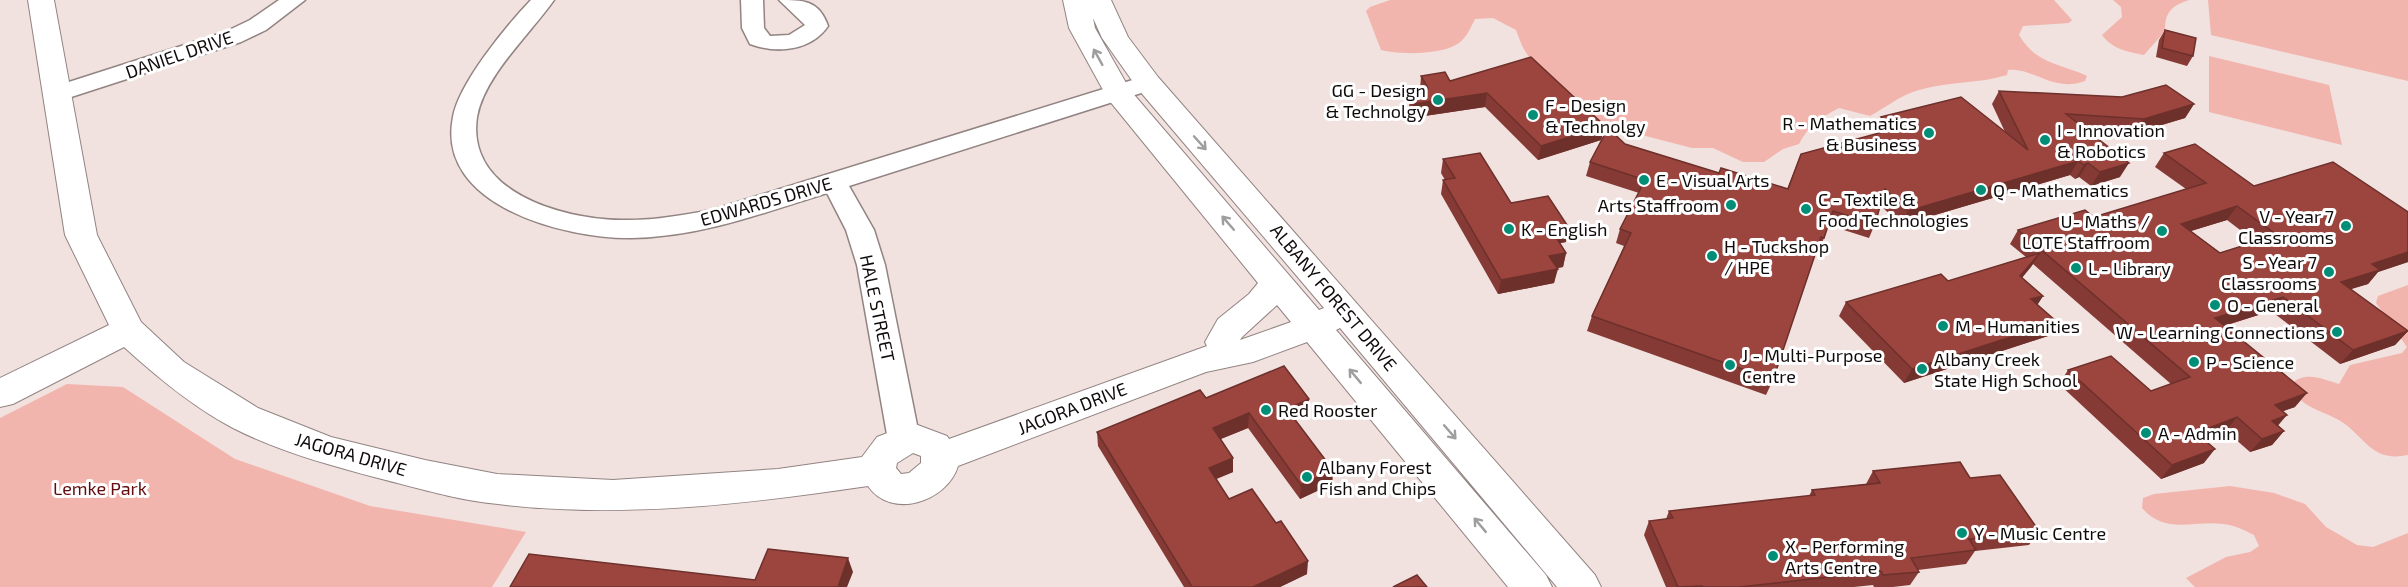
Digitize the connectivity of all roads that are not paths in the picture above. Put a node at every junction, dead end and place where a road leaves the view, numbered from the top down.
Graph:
1 (41, 0) edge
2 (294, 0) edge
3 (543, 0) edge
4 (752, 0) edge
5 (789, 0) edge
6 (1076, 0) edge
7 (1098, 0) edge
8 (1133, 88) junction
9 (57, 94) junction
10 (834, 182) junction
11 (1278, 281) junction
12 (1324, 311) junction
13 (128, 330) junction
14 (1213, 351) junction
15 (0, 394) edge
16 (904, 440) junction
17 (941, 457) junction
18 (877, 470) junction
19 (1532, 587) edge
20 (1581, 587) edge

1 - 9 street, JAGORA DRIVE
2 - 9 street, DANIEL DRIVE
3 - 10 street, EDWARDS DRIVE
4 - 5 street
8 -> 6 street, ALBANY FOREST DRIVE
7 - 8 street, ALBANY FOREST DRIVE
8 - 10 street, EDWARDS DRIVE
11 -> 8 street, ALBANY FOREST DRIVE
8 -> 12 street, ALBANY FOREST DRIVE
9 - 13 street, JAGORA DRIVE
10 - 16 street, HALE STREET
11 - 12 street, ALBANY FOREST DRIVE
11 - 14 street
12 - 14 street, JAGORA DRIVE
19 -> 12 street, ALBANY FOREST DRIVE
12 -> 20 street, ALBANY FOREST DRIVE
13 - 15 street
13 - 18 street, JAGORA DRIVE
14 - 17 street, JAGORA DRIVE
16 - 17 street
16 - 18 street
17 - 18 street

